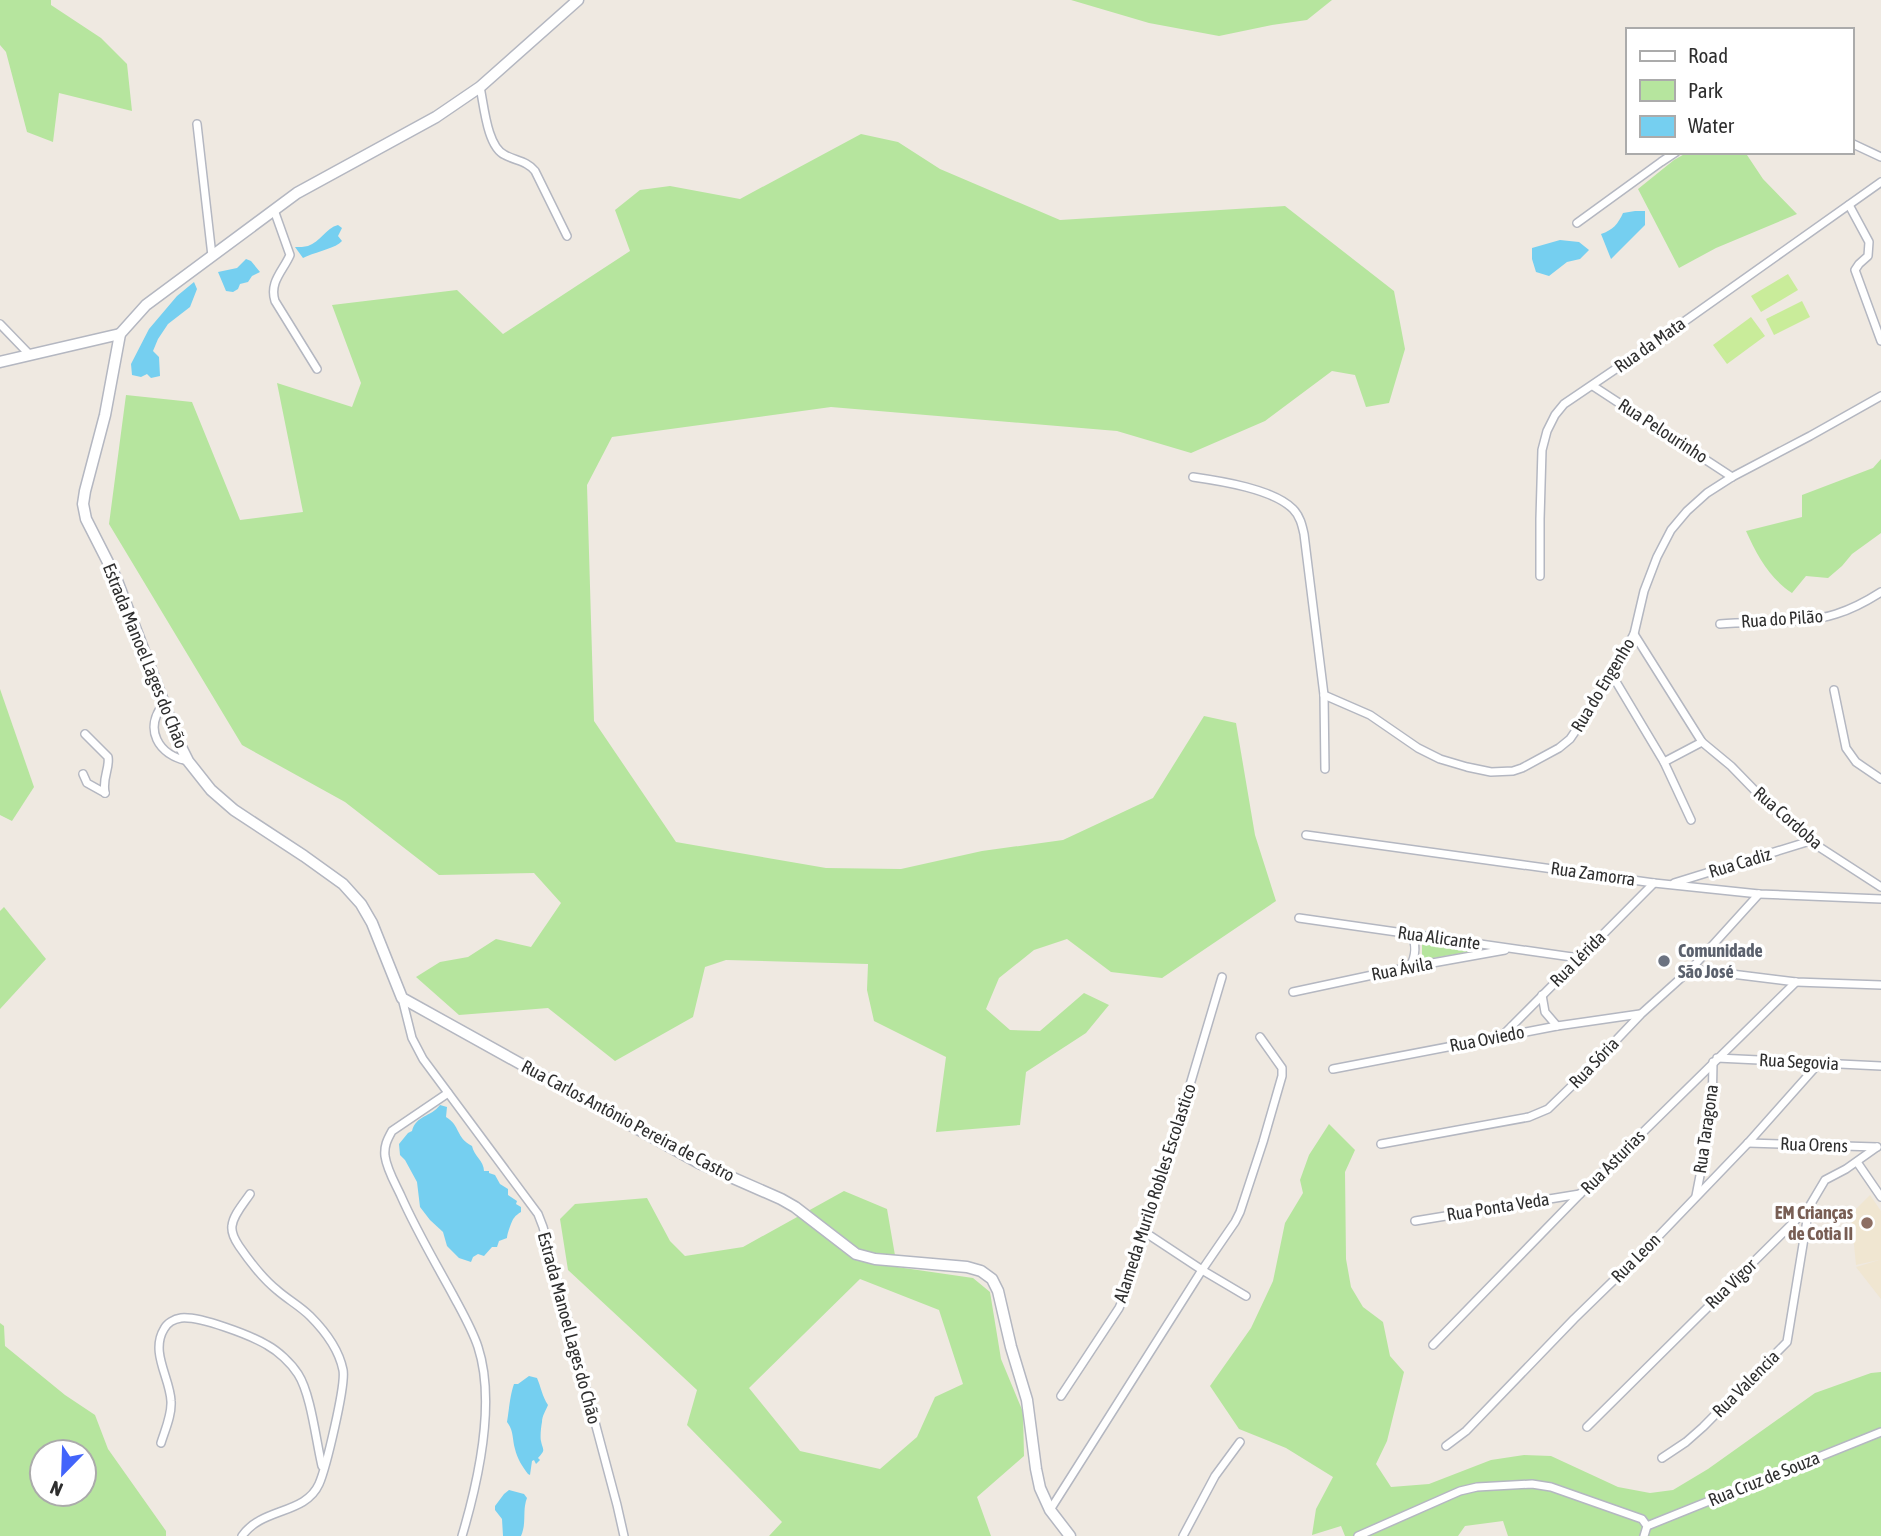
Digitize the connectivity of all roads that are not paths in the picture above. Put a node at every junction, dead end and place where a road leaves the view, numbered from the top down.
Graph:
1 (578, 0) edge
2 (480, 87) junction
3 (197, 124) dead end
4 (1853, 144) edge
5 (1673, 154) edge
6 (1881, 157) edge
7 (1881, 182) edge
8 (1849, 205) junction
9 (274, 210) junction
10 (1577, 223) dead end
11 (566, 236) dead end
12 (212, 256) junction
13 (0, 324) edge
14 (120, 334) junction
15 (1881, 341) edge
16 (29, 354) junction
17 (0, 362) edge
18 (317, 369) dead end
19 (1593, 386) junction
20 (1881, 396) edge
21 (1193, 477) dead end
22 (1732, 477) junction
23 (1540, 576) dead end
24 (1881, 592) edge
25 (1720, 624) dead end
26 (1634, 634) junction
27 (1612, 675) junction
28 (1834, 690) dead end
29 (1324, 695) junction
30 (164, 703) junction
31 (85, 734) dead end
32 (1702, 742) junction
33 (188, 761) junction
34 (1664, 762) junction
35 (1325, 769) dead end
36 (83, 774) dead end
37 (1881, 779) edge
38 (1691, 820) dead end
39 (1306, 835) dead end
40 (1811, 841) junction
41 (1654, 883) junction
42 (1670, 884) junction
43 (1881, 887) edge
44 (1759, 894) junction
45 (1881, 899) edge
46 (1299, 918) dead end
47 (1411, 934) junction
48 (1513, 949) junction
49 (1579, 958) junction
50 (1410, 967) junction
51 (1690, 969) junction
52 (1222, 977) dead end
53 (1796, 982) junction
54 (1881, 985) edge
55 (1293, 992) dead end
56 (1542, 995) junction
57 (402, 998) junction
58 (1641, 1014) junction
59 (1557, 1026) junction
60 (1502, 1036) junction
61 (1260, 1037) dead end
62 (1715, 1060) junction
63 (1820, 1062) junction
64 (1881, 1066) edge
65 (1333, 1069) dead end
66 (448, 1093) junction
67 (1748, 1143) junction
68 (1381, 1144) dead end
69 (1879, 1147) edge
70 (1857, 1162) junction
71 (250, 1194) dead end
72 (1580, 1194) junction
73 (1696, 1196) junction
74 (1881, 1197) edge
75 (1810, 1207) junction
76 (1415, 1220) dead end
77 (1146, 1233) junction
78 (1202, 1270) junction
79 (1247, 1296) dead end
80 (1433, 1345) dead end
81 (1061, 1396) dead end
82 (1587, 1427) dead end
83 (1881, 1432) edge
84 (1240, 1442) dead end
85 (161, 1443) dead end
86 (1446, 1446) dead end
87 (1661, 1458) dead end
88 (323, 1470) junction
89 (1050, 1510) junction
90 (1647, 1526) junction
91 (242, 1536) edge
92 (462, 1536) edge
93 (624, 1536) edge
94 (1070, 1536) edge
95 (1182, 1536) edge
96 (1358, 1536) edge
97 (1644, 1536) edge

1 - 2 street
2 - 9 street
2 - 11 street
3 - 12 street
4 - 6 street
5 - 10 street
7 - 8 street, Rua da Mata
8 - 15 street
8 - 19 street, Rua da Mata
9 - 12 street
9 - 18 street
12 - 14 street
13 - 16 street
14 - 16 street
14 - 30 street, Estrada Manoel Lages do Chão
16 - 17 street
19 - 22 street, Rua Pelourinho
19 - 23 street, Rua da Mata
20 - 22 street, Rua do Engenho
21 - 29 street
22 - 26 street, Rua do Engenho
24 - 25 street, Rua do Pilão
26 - 27 street, Rua do Engenho
26 - 32 street, Rua Cordoba
27 - 29 street, Rua do Engenho
27 - 34 street
28 - 37 street
29 - 35 street
30 - 33 street, Estrada Manoel Lages do Chão
30 - 33 street
31 - 36 street
32 - 34 street
32 - 40 street, Rua Cordoba
33 - 57 street, Estrada Manoel Lages do Chão
34 - 38 street
39 - 41 street, Rua Zamorra
40 - 42 street, Rua Cadiz
40 - 43 street, Rua Cordoba
41 - 42 street, Rua Zamorra
41 - 49 street, Rua Lérida
42 - 44 street, Rua Zamorra
44 - 45 street, Rua Zamorra
44 - 51 street, Rua Sória
46 - 47 street, Rua Alicante
47 - 48 street, Rua Alicante
47 - 50 street
48 - 49 street, Rua Alicante
48 - 50 street, Rua Ávila
49 - 56 street, Rua Lérida
50 - 55 street, Rua Ávila
51 - 53 street
51 - 58 street, Rua Sória
52 - 77 street, Alameda Murilo Robles Escolastico
53 - 54 street
53 - 62 street, Rua Asturias
56 - 59 street
56 - 60 street, Rua Lérida
57 - 66 street, Estrada Manoel Lages do Chão
57 - 89 street, Rua Carlos Antônio Pereira de Castro
58 - 59 street, Rua Oviedo
58 - 68 street, Rua Sória
59 - 60 street, Rua Oviedo
60 - 65 street, Rua Oviedo
61 - 78 street
62 - 63 street, Rua Segovia
62 - 72 street, Rua Asturias
62 - 73 street, Rua Taragona
63 - 64 street, Rua Segovia
63 - 67 street, Rua Leon
66 - 92 street
66 - 93 street, Estrada Manoel Lages do Chão
67 - 69 street, Rua Orens
67 - 73 street, Rua Leon
69 - 70 street, Rua Vigor
70 - 74 street
70 - 75 street, Rua Vigor
71 - 88 street
72 - 76 street, Rua Ponta Veda
72 - 80 street, Rua Asturias
73 - 86 street, Rua Leon
75 - 82 street, Rua Vigor
75 - 87 street, Rua Valencia
77 - 78 street
77 - 81 street, Alameda Murilo Robles Escolastico
78 - 79 street
78 - 89 street
83 - 90 street, Rua Cruz de Souza
84 - 95 street
85 - 88 street
88 - 91 street
89 - 94 street, Rua Carlos Antônio Pereira de Castro
90 - 96 street
90 - 97 street

